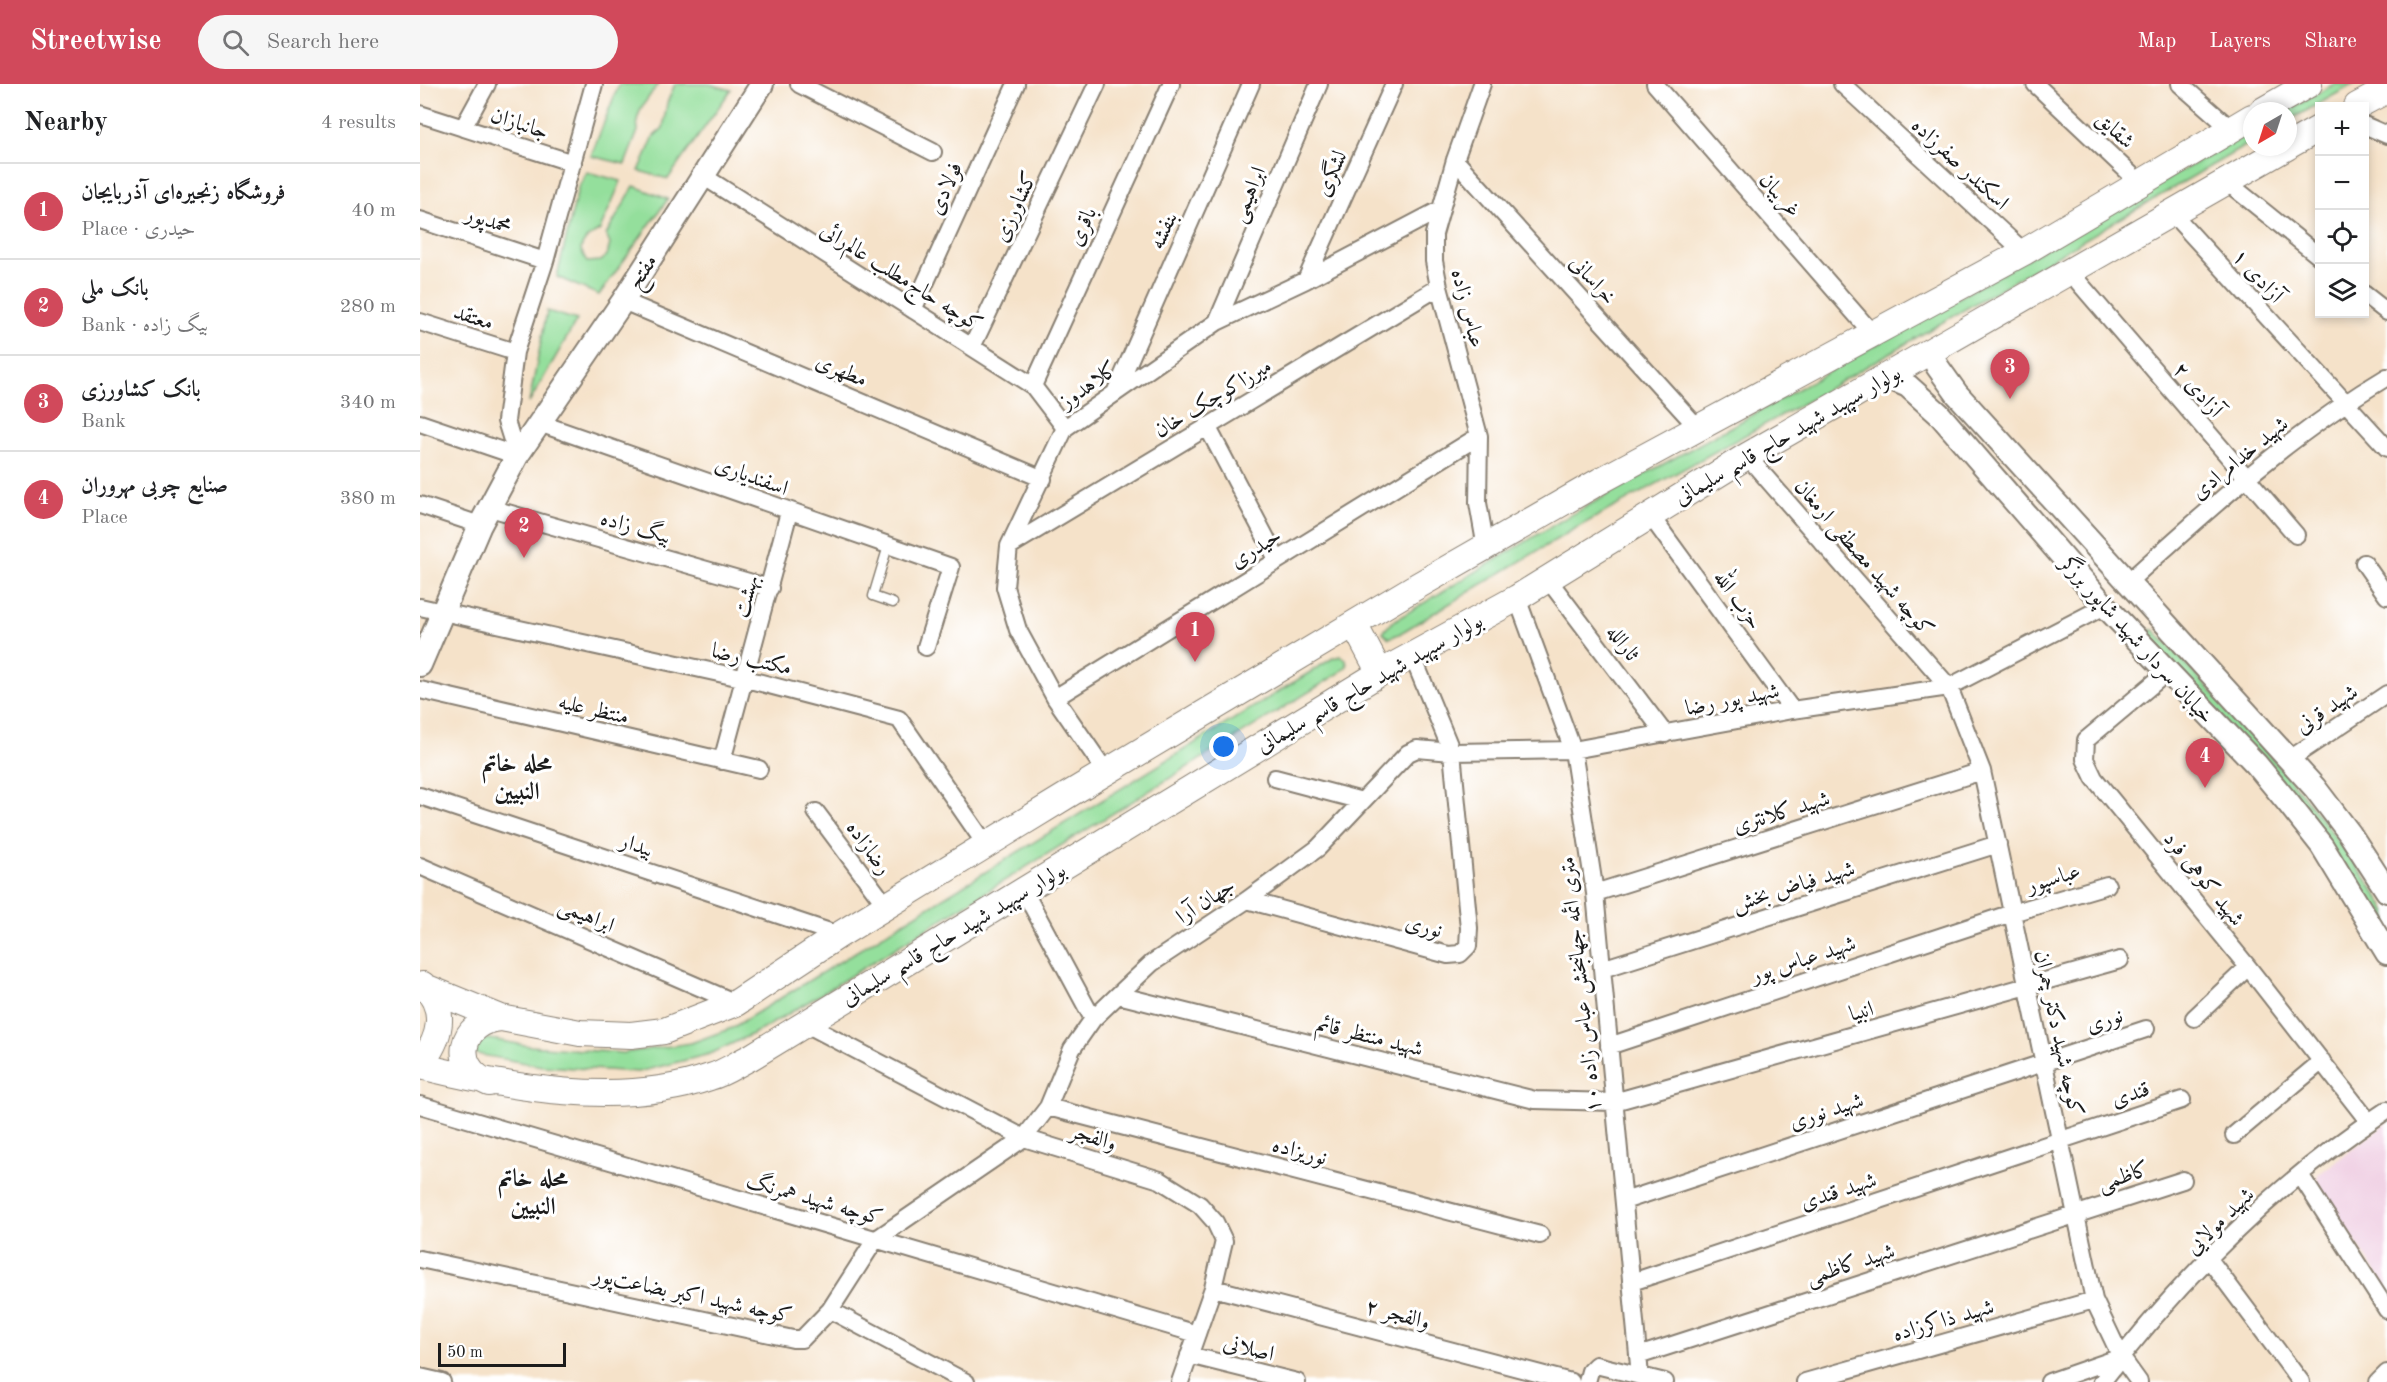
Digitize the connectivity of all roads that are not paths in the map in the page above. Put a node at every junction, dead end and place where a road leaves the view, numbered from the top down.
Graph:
1 (487, 84) edge
2 (594, 84) edge
3 (762, 84) edge
4 (799, 84) edge
5 (1016, 84) edge
6 (1096, 84) edge
7 (1171, 84) edge
8 (1251, 84) edge
9 (1319, 84) edge
10 (1394, 84) edge
11 (1482, 84) edge
12 (1655, 84) edge
13 (1842, 84) edge
14 (2035, 84) edge
15 (2180, 84) edge
16 (2309, 84) edge
17 (2387, 90) edge
18 (2278, 102) edge
19 (2364, 102) edge
20 (420, 114) edge
21 (2242, 123) edge
22 (2369, 127) edge
23 (463, 128) junction
24 (2315, 130) edge
25 (2387, 135) edge
26 (2297, 141) edge
27 (933, 152) dead end
28 (2272, 156) edge
29 (1455, 160) junction
30 (573, 163) junction
31 (703, 176) junction
32 (2139, 182) junction
33 (2227, 182) junction
34 (1441, 209) junction
35 (2172, 213) junction
36 (420, 220) edge
37 (2024, 252) junction
38 (2315, 254) edge
39 (545, 261) junction
40 (2069, 271) junction
41 (1306, 280) junction
42 (1439, 287) junction
43 (2369, 298) edge
44 (623, 301) junction
45 (914, 310) junction
46 (2387, 312) edge
47 (420, 322) edge
48 (1217, 322) junction
49 (1872, 333) junction
50 (972, 347) junction
51 (1931, 350) junction
52 (515, 352) junction
53 (1887, 376) junction
54 (2387, 378) edge
55 (1033, 386) junction
56 (1114, 394) junction
57 (1957, 394) junction
58 (2345, 402) junction
59 (1939, 414) junction
60 (506, 421) junction
61 (420, 423) edge
62 (539, 423) junction
63 (1207, 426) junction
64 (1065, 428) junction
65 (1699, 429) junction
66 (1479, 436) junction
67 (468, 439) junction
68 (2387, 448) edge
69 (517, 456) junction
70 (1747, 456) junction
71 (2244, 477) junction
72 (1043, 479) junction
73 (420, 505) edge
74 (789, 512) junction
75 (1650, 515) junction
76 (485, 516) junction
77 (2296, 535) dead end
78 (888, 546) junction
79 (1009, 546) junction
80 (1486, 548) junction
81 (1277, 559) junction
82 (2364, 563) dead end
83 (1547, 578) junction
84 (2128, 582) junction
85 (770, 588) junction
86 (2387, 596) edge
87 (1517, 598) junction
88 (893, 603) dead end
89 (2105, 606) junction
90 (420, 607) edge
91 (443, 614) junction
92 (1354, 624) junction
93 (926, 647) dead end
94 (1412, 655) junction
95 (420, 665) edge
96 (1380, 673) junction
97 (2166, 673) junction
98 (746, 679) junction
99 (1949, 687) junction
100 (420, 690) edge
101 (2387, 694) edge
102 (1055, 698) junction
103 (1792, 710) junction
104 (1665, 734) junction
105 (1573, 750) junction
106 (1452, 752) junction
107 (2290, 759) junction
108 (722, 761) junction
109 (759, 769) dead end
110 (1982, 771) junction
111 (1106, 772) junction
112 (1275, 778) dead end
113 (420, 796) edge
114 (1362, 801) junction
115 (816, 812) dead end
116 (1998, 844) junction
117 (986, 845) junction
118 (420, 866) edge
119 (2107, 885) dead end
120 (1024, 891) junction
121 (2387, 891) edge
122 (1595, 893) junction
123 (1247, 900) junction
124 (886, 908) junction
125 (2012, 913) junction
126 (839, 935) junction
127 (2387, 953) edge
128 (2120, 960) dead end
129 (2248, 967) junction
130 (1602, 969) junction
131 (423, 985) edge
132 (2029, 986) junction
133 (1118, 995) junction
134 (736, 1003) junction
135 (501, 1018) junction
136 (2194, 1018) dead end
137 (1093, 1019) junction
138 (804, 1023) junction
139 (2146, 1029) dead end
140 (1609, 1046) junction
141 (2322, 1061) junction
142 (2043, 1063) junction
143 (420, 1065) edge
144 (491, 1083) junction
145 (2182, 1100) dead end
146 (1614, 1102) junction
147 (420, 1105) edge
148 (1048, 1107) junction
149 (2387, 1110) edge
150 (2369, 1122) junction
151 (2234, 1135) dead end
152 (1024, 1138) junction
153 (2059, 1141) junction
154 (2301, 1176) junction
155 (2183, 1180) dead end
156 (1624, 1201) junction
157 (2076, 1214) junction
158 (1540, 1236) dead end
159 (875, 1240) junction
160 (2209, 1258) junction
161 (420, 1259) edge
162 (1632, 1282) junction
163 (1213, 1288) junction
164 (2094, 1300) junction
165 (830, 1310) junction
166 (2387, 1310) edge
167 (1197, 1334) junction
168 (1189, 1355) junction
169 (1638, 1356) junction
170 (2121, 1358) junction
171 (2387, 1373) edge
172 (1641, 1376) junction
173 (420, 1377) edge
174 (442, 1382) edge
175 (966, 1382) edge
176 (1180, 1382) edge
177 (1297, 1382) edge
178 (1571, 1382) edge
179 (1587, 1382) edge
180 (1665, 1382) edge
181 (1805, 1382) edge
182 (2049, 1382) edge
183 (2102, 1382) edge
184 (2139, 1382) edge
185 (2301, 1382) edge
186 (2378, 1382) edge

1 - 23 street
2 - 30 street
3 - 31 main road, مفتح
4 - 27 street
5 - 45 street, فولادی
6 - 50 street, کشاورزی
7 - 55 street, باقری
8 - 56 street, بنفشه
9 - 48 street, ابراهیمی
10 - 41 street, لشگری
11 - 29 street, عباس زاده
12 - 49 street, غریبان
13 - 37 street, اسکندر صفرزاده
14 - 32 street, شقایق
15 - 21 street
16 - 18 main road
17 - 19 main road
20 - 23 street, جانبازان
21 - 32 main road, بولوار سپهبد شهید حاج قاسم سلیمانی
22 - 25 street
23 - 30 street, جانبازان
24 - 26 main road, بولوار سپهبد شهید حاج قاسم سلیمانی
28 - 33 main road, بولوار سپهبد شهید حاج قاسم سلیمانی
29 - 34 street, عباس زاده
29 - 65 street, خراسانی
30 - 39 street
31 - 44 main road, مفتح
31 - 45 street, کوچه حاج‌مطلب عالم‌رائی
32 - 37 main road, بولوار سپهبد شهید حاج قاسم سلیمانی
33 - 35 main road, بولوار سپهبد شهید حاج قاسم سلیمانی
33 - 38 street
34 - 41 street, کلاهدوز
34 - 42 street, عباس زاده
35 - 40 main road, بولوار سپهبد شهید حاج قاسم سلیمانی
35 - 58 street, آزادی ۱
36 - 39 street, محمدپور
37 - 49 main road, بولوار سپهبد شهید حاج قاسم سلیمانی
39 - 52 street
40 - 51 main road, بولوار سپهبد شهید حاج قاسم سلیمانی
40 - 71 street, آزادی ۲
41 - 48 street, کلاهدوز
42 - 63 street, میرزاکوچک خان
42 - 66 street, عباس زاده
43 - 46 street
44 - 62 main road, مفتح
44 - 72 street, مطهری
45 - 50 street, کوچه حاج‌مطلب عالم‌رائی
47 - 52 street, معتقد
48 - 56 street, کلاهدوز
49 - 65 main road, بولوار سپهبد شهید حاج قاسم سلیمانی
50 - 55 street, کوچه حاج‌مطلب عالم‌رائی
51 - 53 main road, بولوار سپهبد شهید حاج قاسم سلیمانی
51 - 57 main road, خیابان سردار شهید شاپور برزگر
52 - 60 street
53 - 59 main road, خیابان سردار شهید شاپور برزگر
53 - 70 main road, بولوار سپهبد شهید حاج قاسم سلیمانی
54 - 58 street, شهید خدامرادی
55 - 64 street, کوچه حاج‌مطلب عالم‌رائی
56 - 64 street, کلاهدوز
57 - 59 main road
57 - 84 main road, خیابان سردار شهید شاپور برزگر
58 - 68 street, آزادی ۱
58 - 71 street, شهید خدامرادی
59 - 89 main road, خیابان سردار شهید شاپور برزگر
60 - 67 street
60 - 69 street
61 - 67 street
62 - 69 main road, مفتح
62 - 74 street, اسفندیاری
63 - 79 street, میرزاکوچک خان
63 - 81 street
64 - 72 street, کلاهدوز
65 - 80 main road, بولوار سپهبد شهید حاج قاسم سلیمانی
66 - 80 street, عباس زاده
66 - 81 street, حیدری
67 - 69 street
69 - 76 main road, مفتح
70 - 75 main road, بولوار سپهبد شهید حاج قاسم سلیمانی
70 - 99 street, کوچه شهید مصطفی ارمغان
71 - 77 street, آزادی ۲
71 - 84 street, شهید خدامرادی
72 - 79 street, کلاهدوز
73 - 76 street, بیگ زاده
74 - 78 street, اسفندیاری
74 - 85 street, بهشت
75 - 83 main road, بولوار سپهبد شهید حاج قاسم سلیمانی
75 - 103 street, حزب الله
76 - 85 street, بیگ زاده
76 - 91 main road, مفتح
78 - 88 lane
78 - 93 street, اسفندیاری
79 - 102 street, کلاهدوز
80 - 92 main road, بولوار سپهبد شهید حاج قاسم سلیمانی
81 - 102 street, حیدری
82 - 86 street
83 - 87 main road, بولوار سپهبد شهید حاج قاسم سلیمانی
83 - 104 street, ثارالله
84 - 89 main road
84 - 107 main road, خیابان سردار شهید شاپور برزگر
85 - 98 street, بهشت
87 - 94 main road, بولوار سپهبد شهید حاج قاسم سلیمانی
87 - 105 street, ۱۰ متری ائمه جهانبخش عباس زاده
89 - 97 main road, خیابان سردار شهید شاپور برزگر
89 - 99 street, شهید پور رضا
90 - 91 street, مکتب رضا
91 - 95 main road, مفتح
91 - 98 street, مکتب رضا
92 - 96 main road
92 - 111 main road, بولوار سپهبد شهید حاج قاسم سلیمانی
94 - 96 main road, بولوار سپهبد شهید حاج قاسم سلیمانی
94 - 106 street
96 - 120 main road, بولوار سپهبد شهید حاج قاسم سلیمانی
97 - 127 main road, خیابان سردار شهید شاپور برزگر
97 - 129 street, شهید کوهی فرد
98 - 108 street, بهشت
98 - 117 street, مکتب رضا
99 - 103 street, شهید پور رضا
99 - 110 street, کوچه شهید دکتر چمران
100 - 108 street, منتظر علیه
101 - 107 street, شهید قرنی
102 - 111 street, کلاهدوز
103 - 104 street, شهید پور رضا
104 - 105 street, شهید پور رضا
105 - 106 street, شهید پور رضا
105 - 122 street, ۱۰ متری ائمه جهانبخش عباس زاده
106 - 114 street, جهان آرا
106 - 123 street, نوری
107 - 121 main road, خیابان سردار شهید شاپور برزگر
108 - 109 street, منتظر علیه
110 - 116 street, کوچه شهید دکتر چمران
110 - 122 street, شهید کلانتری
111 - 117 main road, بولوار سپهبد شهید حاج قاسم سلیمانی
112 - 114 street
113 - 126 street, بیدار
114 - 123 street, جهان آرا
115 - 124 street, رضازاده
116 - 125 street, کوچه شهید دکتر چمران
116 - 130 street, شهید فیاض بخش
117 - 124 main road, بولوار سپهبد شهید حاج قاسم سلیمانی
118 - 134 street, ابراهیمی
119 - 125 street, عباسپور
120 - 137 street
120 - 138 main road, بولوار سپهبد شهید حاج قاسم سلیمانی
122 - 130 street, ۱۰ متری ائمه جهانبخش عباس زاده
123 - 133 street, جهان آرا
124 - 126 main road, بولوار سپهبد شهید حاج قاسم سلیمانی
125 - 132 street, کوچه شهید دکتر چمران
125 - 140 street, شهید عباس پور
126 - 134 main road, بولوار سپهبد شهید حاج قاسم سلیمانی
128 - 132 street, انبیا
129 - 136 street
129 - 141 street, شهید کوهی فرد
130 - 140 street, ۱۰ متری ائمه جهانبخش عباس زاده
131 - 135 main road, بولوار سپهبد شهید حاج قاسم سلیمانی
131 - 143 main road
132 - 142 street, کوچه شهید دکتر چمران
132 - 146 street, انبیا
133 - 137 street, جهان آرا
133 - 146 street, شهید منتظر قائم
134 - 135 main road, بولوار سپهبد شهید حاج قاسم سلیمانی
135 - 144 main road
137 - 148 street, جهان آرا
138 - 144 main road, بولوار سپهبد شهید حاج قاسم سلیمانی
138 - 152 street, والفجر
139 - 142 street, نوری
140 - 146 street, ۱۰ متری ائمه جهانبخش عباس زاده
141 - 150 street, شهید کوهی فرد
141 - 151 street
142 - 153 street, کوچه شهید دکتر چمران
142 - 156 street, شهید نوری
143 - 144 main road, بولوار سپهبد شهید حاج قاسم سلیمانی
145 - 153 street, قندی
146 - 156 street, ۱۰ متری ائمه جهانبخش عباس زاده
147 - 159 street, کوچه شهید همرنگ
148 - 152 street, جهان آرا
148 - 158 street, نوریزاده
149 - 150 street, شهید مولایی
150 - 154 street, شهید مولایی
152 - 159 street, جهان آرا
152 - 163 street, والفجر
153 - 157 street, کوچه شهید دکتر چمران
153 - 162 street, شهید قندی
154 - 160 street, شهید مولایی
154 - 166 street
155 - 157 street, کاظمی
156 - 162 street, ۱۰ متری ائمه جهانبخش عباس زاده
157 - 164 street, کوچه شهید دکتر چمران
157 - 169 street, شهید کاظمی
159 - 165 street, کوچه شهید اکبر بضاعت‌پور
159 - 167 street, کوچه شهید همرنگ
160 - 170 street, شهید مولایی
160 - 185 street
161 - 165 street, کوچه شهید اکبر بضاعت‌پور
162 - 169 street, ۱۰ متری ائمه جهانبخش عباس زاده
163 - 167 street, والفجر
163 - 178 street, والفجر ۲
164 - 170 street, کوچه شهید دکتر چمران
164 - 181 street, شهید ذاکرزاده
165 - 175 street
167 - 168 street, والفجر
168 - 176 street, والفجر
168 - 177 street, اصلانی
169 - 172 street, ۱۰ متری ائمه جهانبخش عباس زاده
170 - 182 street
170 - 183 street, شهید مولایی
170 - 184 street, کوچه شهید دکتر چمران
171 - 186 street
172 - 179 street
172 - 180 street
173 - 174 street

